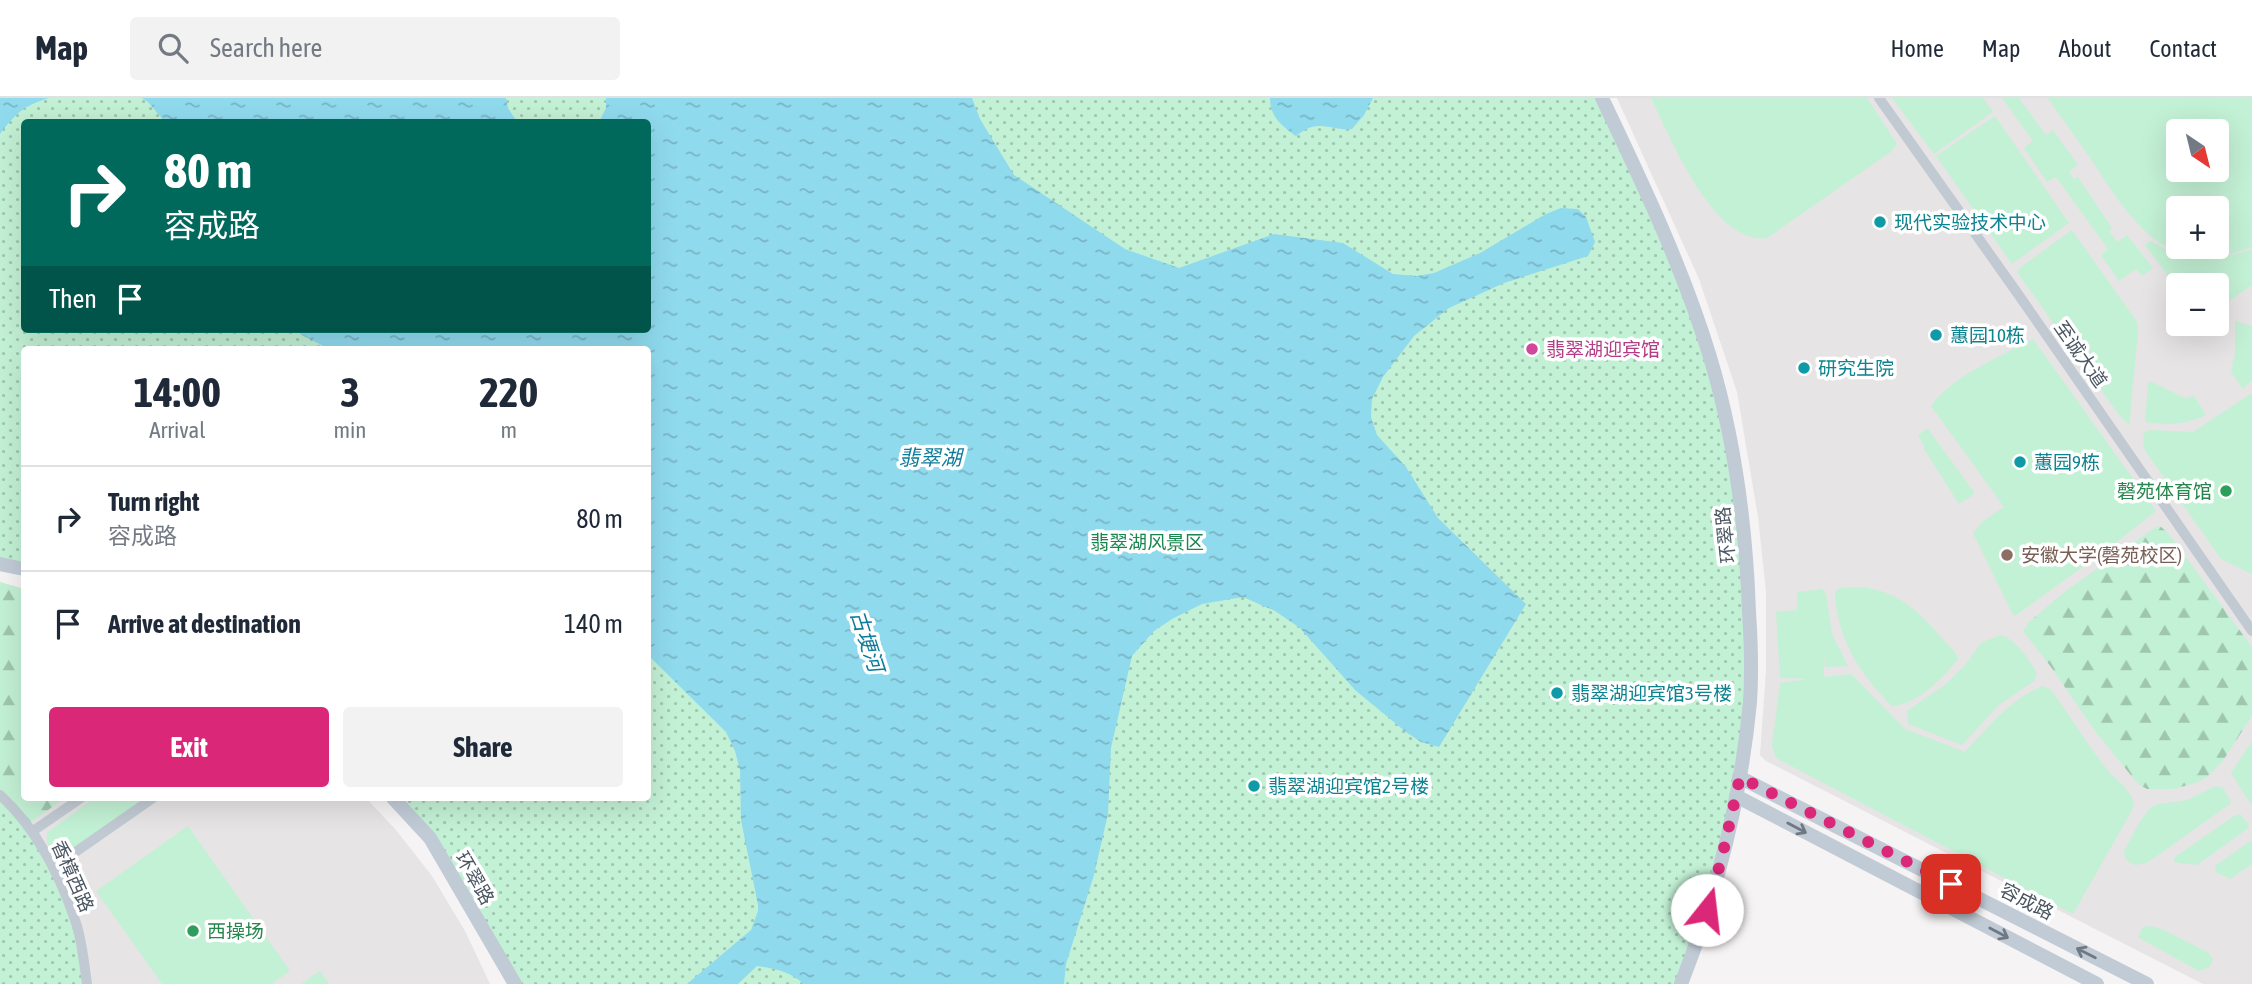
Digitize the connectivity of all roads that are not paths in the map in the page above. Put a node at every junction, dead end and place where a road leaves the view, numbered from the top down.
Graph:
1 (1602, 98) edge
2 (1879, 98) edge
3 (0, 564) edge
4 (21, 568) edge
5 (2252, 631) edge
6 (1740, 777) junction
7 (0, 795) edge
8 (1736, 796) junction
9 (77, 801) edge
10 (149, 801) edge
11 (396, 801) edge
12 (33, 831) junction
13 (54, 867) junction
14 (87, 984) edge
15 (515, 984) edge
16 (1681, 984) edge
17 (2097, 984) edge
18 (2147, 984) edge

1 - 6 street, 环翠路
2 - 5 street, 至诚大道
3 - 4 street
6 - 8 street, 环翠路
18 -> 6 street, 容成路
7 - 12 street, 香樟西路
8 - 16 street, 环翠路
8 -> 17 street
9 - 12 street
10 - 13 street
11 - 15 street, 环翠路
12 - 13 street, 香樟西路
13 - 14 street, 香樟西路

